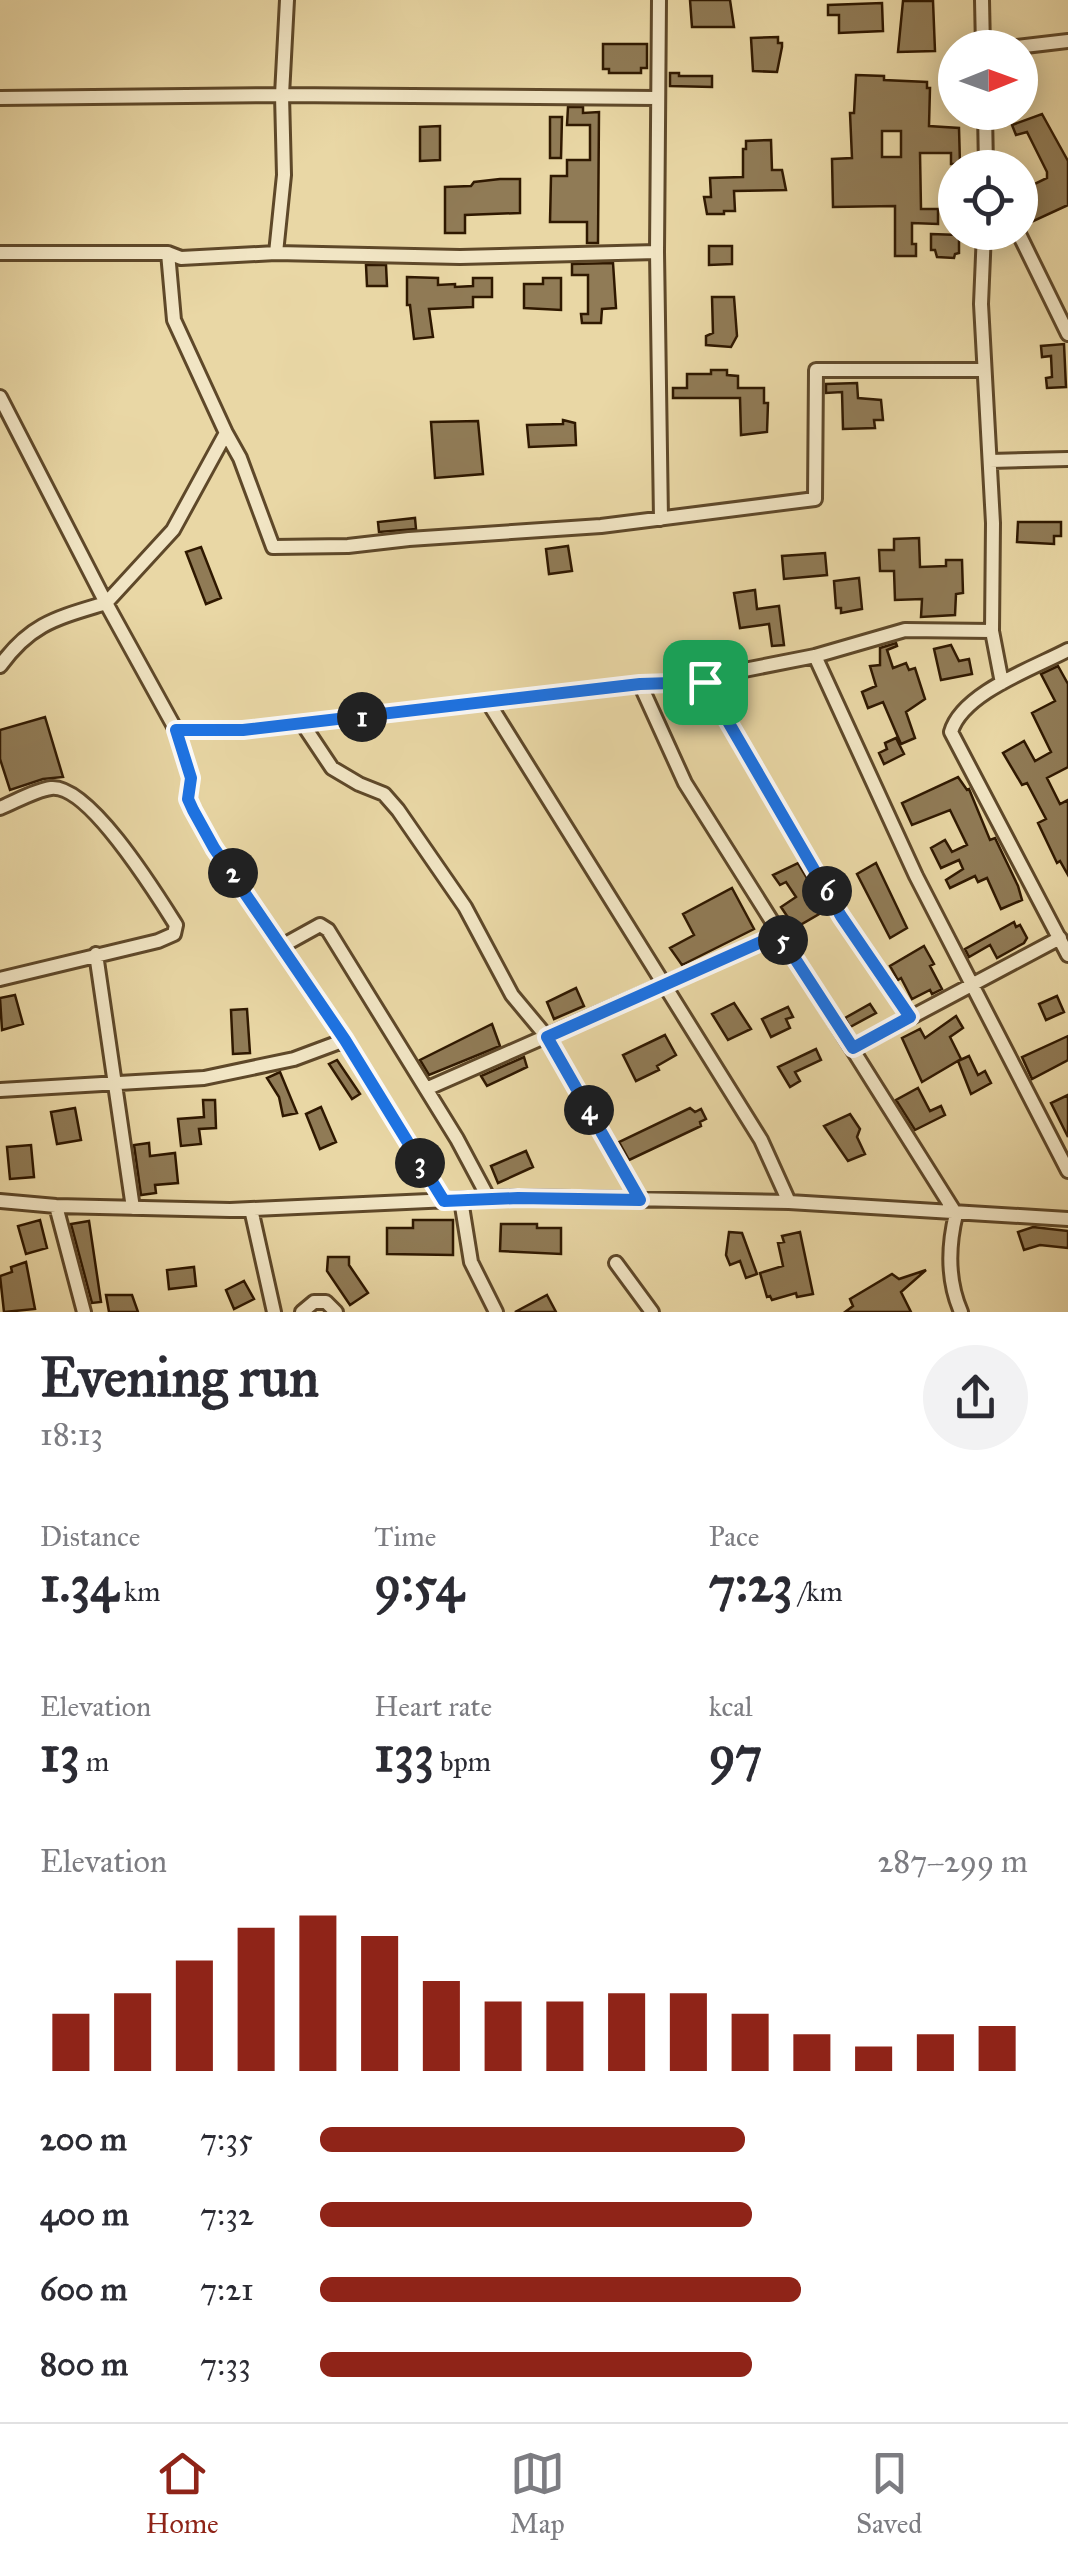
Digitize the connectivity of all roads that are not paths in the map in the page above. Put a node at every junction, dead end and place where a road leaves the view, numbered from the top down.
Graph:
1 (287, 0) edge
2 (659, 0) edge
3 (982, 0) edge
4 (983, 30) edge
5 (1068, 40) edge
6 (1038, 44) edge
7 (282, 95) junction
8 (0, 98) edge
9 (657, 98) junction
10 (982, 250) edge
11 (1027, 250) edge
12 (657, 252) junction
13 (0, 253) edge
14 (168, 253) junction
15 (276, 253) junction
16 (1068, 334) edge
17 (982, 370) junction
18 (0, 397) edge
19 (226, 433) junction
20 (1068, 459) edge
21 (990, 461) junction
22 (661, 519) junction
23 (106, 603) junction
24 (992, 631) junction
25 (1068, 650) edge
26 (816, 656) junction
27 (0, 666) edge
28 (705, 682) junction
29 (1002, 683) junction
30 (640, 684) junction
31 (488, 702) junction
32 (302, 723) junction
33 (176, 730) junction
34 (0, 808) edge
35 (779, 934) junction
36 (1060, 938) junction
37 (282, 946) junction
38 (96, 954) junction
39 (1068, 955) edge
40 (0, 979) edge
41 (971, 983) junction
42 (666, 984) junction
43 (910, 1017) junction
44 (547, 1037) junction
45 (345, 1040) junction
46 (853, 1048) junction
47 (114, 1083) junction
48 (426, 1089) junction
49 (0, 1090) edge
50 (1068, 1171) edge
51 (489, 1199) junction
52 (461, 1200) junction
53 (640, 1200) junction
54 (0, 1201) edge
55 (444, 1201) junction
56 (790, 1202) junction
57 (56, 1206) junction
58 (133, 1208) junction
59 (251, 1208) junction
60 (956, 1214) junction
61 (1068, 1219) edge
62 (616, 1263) dead end
63 (84, 1312) edge
64 (274, 1312) edge
65 (302, 1312) edge
66 (336, 1312) edge
67 (496, 1312) edge
68 (652, 1312) edge
69 (960, 1312) edge

1 - 7 street
2 - 9 street
3 - 4 street
5 - 6 street
7 - 8 street
7 - 9 street
7 - 15 street
9 - 12 street
10 - 17 street
11 - 16 street
12 - 15 street
12 - 22 street
13 - 14 street
14 - 15 street
14 - 19 street
17 - 21 street
17 - 22 street
18 - 23 street
19 - 22 street
19 - 23 street
20 - 21 street
21 - 24 street
23 - 27 street
23 - 33 street
24 - 26 street
24 - 29 street
25 - 29 street
26 - 28 street
26 - 41 street
28 - 30 street
28 - 43 street
29 - 36 street
30 - 31 street
30 - 35 street
31 - 32 street
31 - 42 street
32 - 33 street
32 - 44 street
33 - 37 street
34 - 38 street
35 - 42 street
35 - 46 street
36 - 39 street
36 - 41 street
37 - 45 street
37 - 48 street
38 - 40 street
38 - 47 street
41 - 43 street
41 - 50 street
42 - 44 street
42 - 56 street
43 - 46 street
44 - 48 street
44 - 53 street
45 - 47 street
45 - 55 street
46 - 60 street
47 - 49 street
47 - 58 street
48 - 51 street
51 - 52 street
51 - 53 street
52 - 55 street
52 - 67 street
53 - 56 street
54 - 57 street
55 - 59 street
56 - 60 street
57 - 58 street
57 - 63 street
58 - 59 street
59 - 64 street
60 - 61 street
60 - 69 street
62 - 68 street
65 - 66 street

